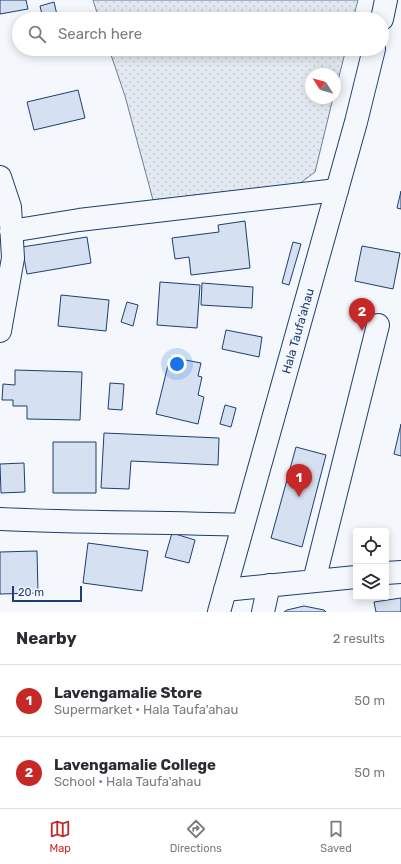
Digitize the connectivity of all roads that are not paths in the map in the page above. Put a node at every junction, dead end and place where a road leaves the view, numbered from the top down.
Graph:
1 (386, 0) edge
2 (383, 12) edge
3 (372, 56) edge
4 (0, 176) edge
5 (337, 190) junction
6 (11, 231) junction
7 (378, 325) dead end
8 (0, 331) edge
9 (0, 519) edge
10 (244, 525) junction
11 (401, 572) edge
12 (389, 574) edge
13 (353, 577) edge
14 (314, 581) junction
15 (269, 585) junction
16 (225, 590) junction
17 (219, 612) edge
18 (264, 612) edge

1 - 2 street
3 - 5 street, Hala Taufa'ahau
4 - 6 street
5 - 6 street
5 - 10 street, Hala Taufa'ahau
6 - 8 street
7 - 14 street
9 - 10 street
10 - 16 street, Hala Taufa'ahau
11 - 12 street
13 - 14 street
14 - 15 street
15 - 16 street
15 - 18 street
16 - 17 street, Hala Taufa'ahau

